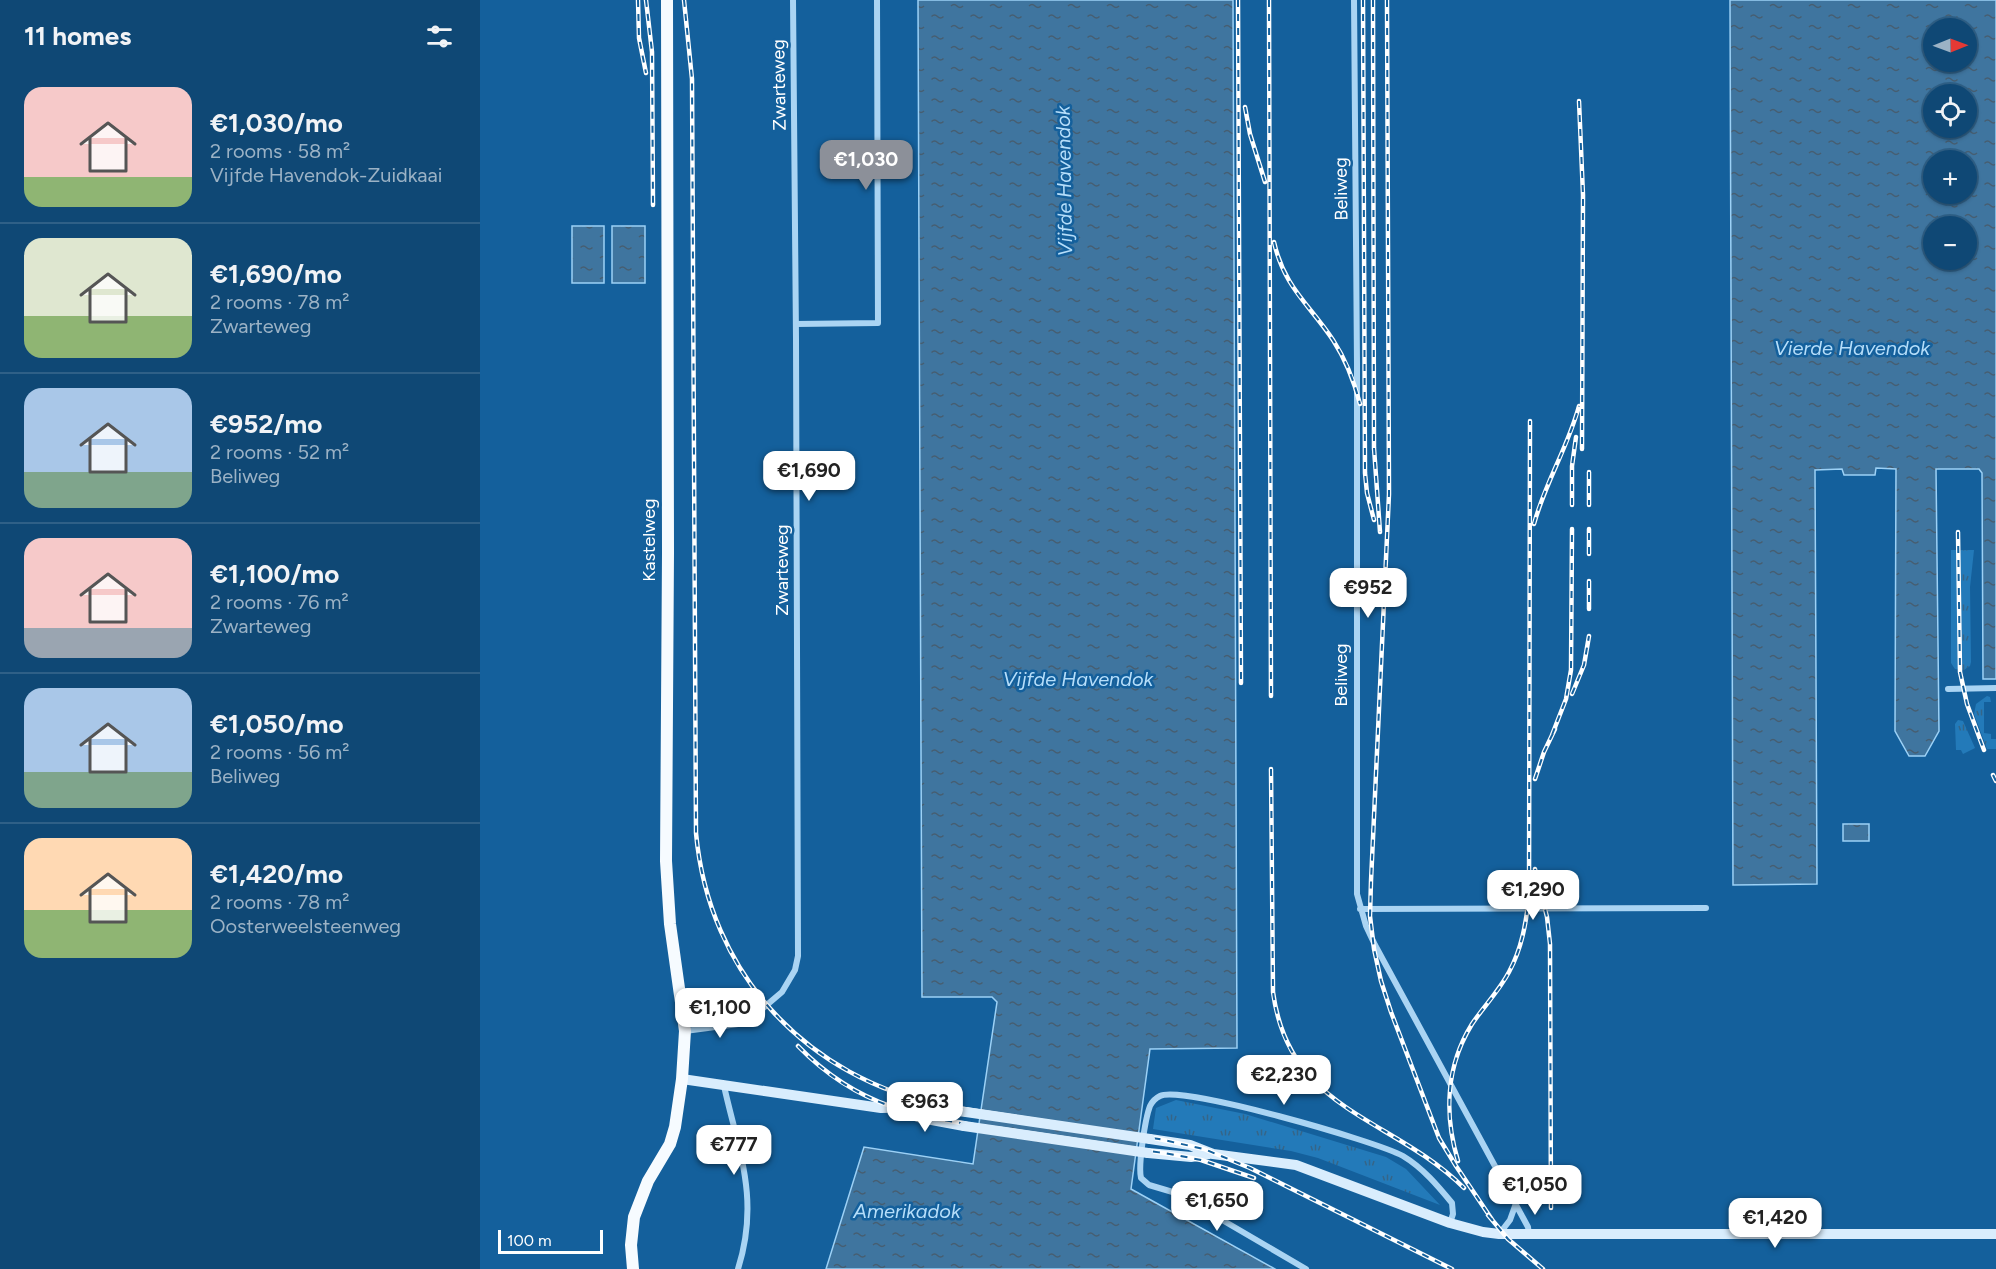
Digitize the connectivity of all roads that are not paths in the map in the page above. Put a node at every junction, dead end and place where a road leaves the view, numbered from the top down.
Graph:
1 (667, 0) edge
2 (793, 0) edge
3 (877, 0) edge
4 (1354, 0) edge
5 (796, 324) junction
6 (1996, 688) edge
7 (1948, 689) dead end
8 (1706, 908) dead end
9 (1360, 909) junction
10 (685, 1031) junction
11 (682, 1079) junction
12 (724, 1086) junction
13 (895, 1109) junction
14 (1213, 1154) junction
15 (1515, 1205) junction
16 (1450, 1223) junction
17 (1499, 1234) junction
18 (1996, 1234) edge
19 (1529, 1235) junction
20 (633, 1269) edge
21 (738, 1269) edge
22 (1306, 1269) edge

1 - 10 main road, Kastelweg
2 - 5 street, Zwarteweg
3 - 5 street
4 - 9 street, Beliweg
5 - 10 street, Zwarteweg
6 - 7 street
8 - 9 street
9 - 15 street, Beliweg
10 - 11 main road, Kastelweg
11 - 12 main road
11 - 20 main road, Kastelweg
12 - 13 main road
12 - 21 street
13 - 14 main road, bridge
13 - 14 main road, bridge
14 - 16 main road
15 - 17 street
15 - 19 street, Beliweg
16 - 17 main road
16 - 22 street
17 - 19 main road
18 - 19 main road

